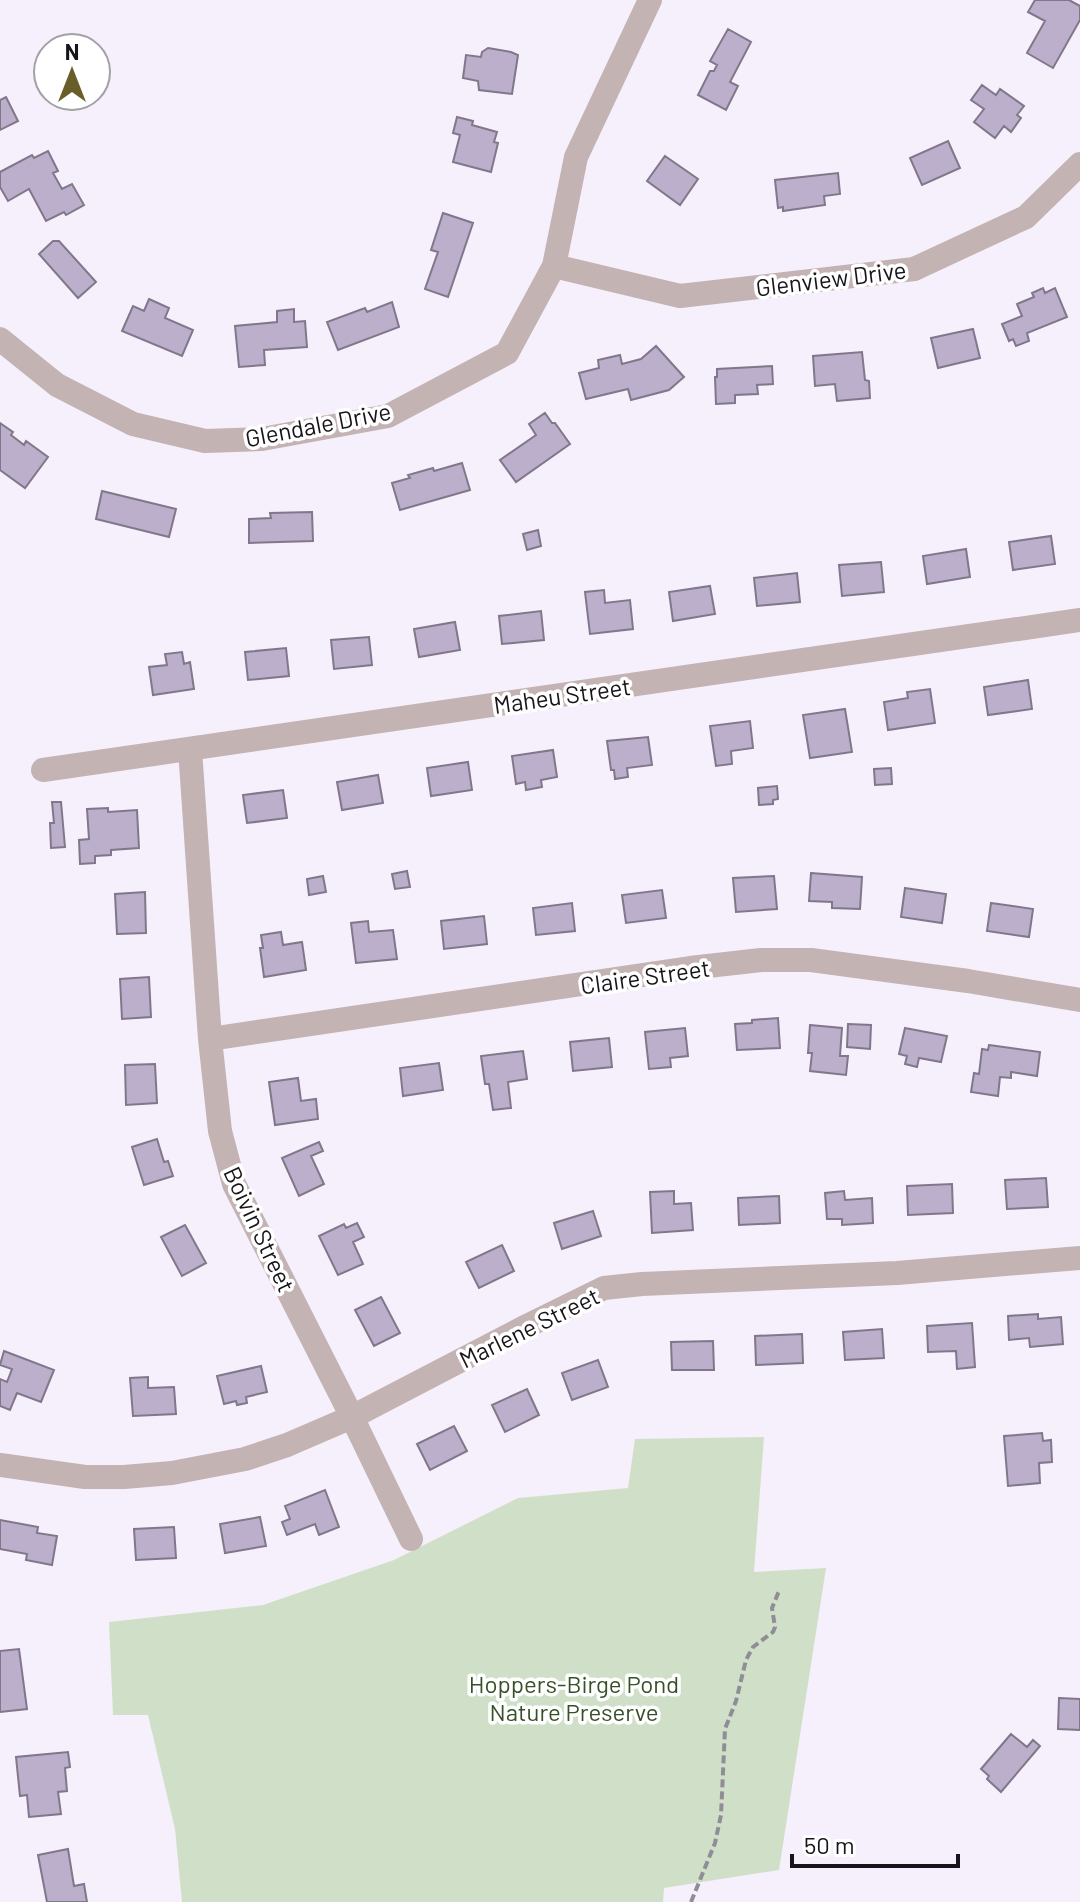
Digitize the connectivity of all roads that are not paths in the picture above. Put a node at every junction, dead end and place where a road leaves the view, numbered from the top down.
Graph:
1 (650, 0) edge
2 (1080, 164) edge
3 (554, 266) junction
4 (0, 339) edge
5 (1080, 620) edge
6 (190, 749) junction
7 (43, 770) dead end
8 (1080, 1000) edge
9 (210, 1039) junction
10 (1080, 1258) edge
11 (352, 1417) junction
12 (0, 1465) edge
13 (411, 1539) dead end

1 - 3 street, Glendale Drive
2 - 3 street, Glenview Drive
3 - 4 street, Glendale Drive
5 - 6 street, Maheu Street
6 - 7 street, Maheu Street
6 - 9 street, Boivin Street
8 - 9 street, Claire Street
9 - 11 street, Boivin Street
10 - 11 street, Marlene Street
11 - 12 street, Marlene Street
11 - 13 street, Boivin Street

